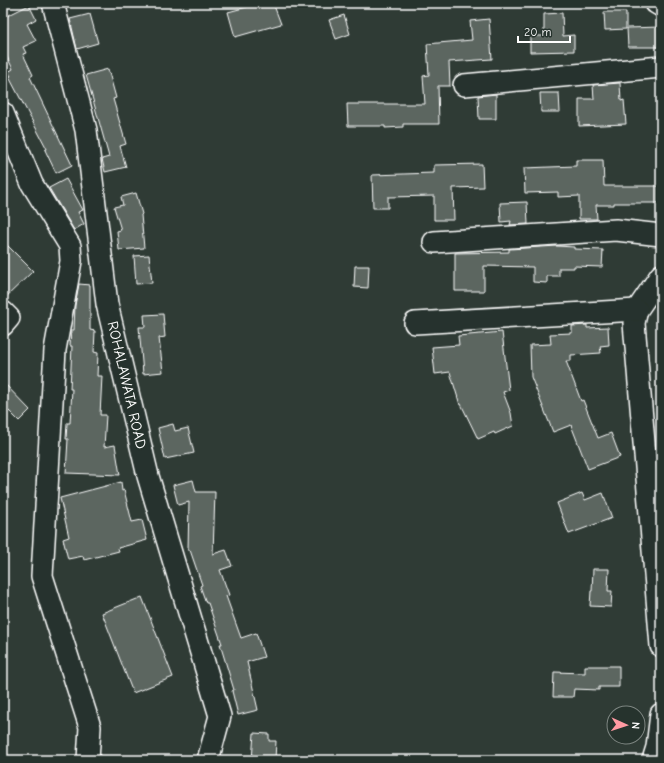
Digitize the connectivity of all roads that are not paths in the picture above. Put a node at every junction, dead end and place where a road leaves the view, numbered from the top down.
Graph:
1 (53, 3) edge
2 (656, 3) edge
3 (661, 6) edge
4 (661, 67) edge
5 (464, 85) dead end
6 (3, 113) edge
7 (661, 235) edge
8 (434, 242) dead end
9 (661, 275) edge
10 (637, 310) junction
11 (3, 312) edge
12 (415, 323) dead end
13 (3, 325) edge
14 (661, 646) edge
15 (661, 714) edge
16 (88, 760) edge
17 (208, 760) edge
18 (653, 760) edge

1 - 17 street, ROHALAWATA ROAD
2 - 3 street
4 - 5 street
6 - 16 street
7 - 8 street
9 - 10 street
10 - 12 street
10 - 14 street
11 - 13 street
15 - 18 street

